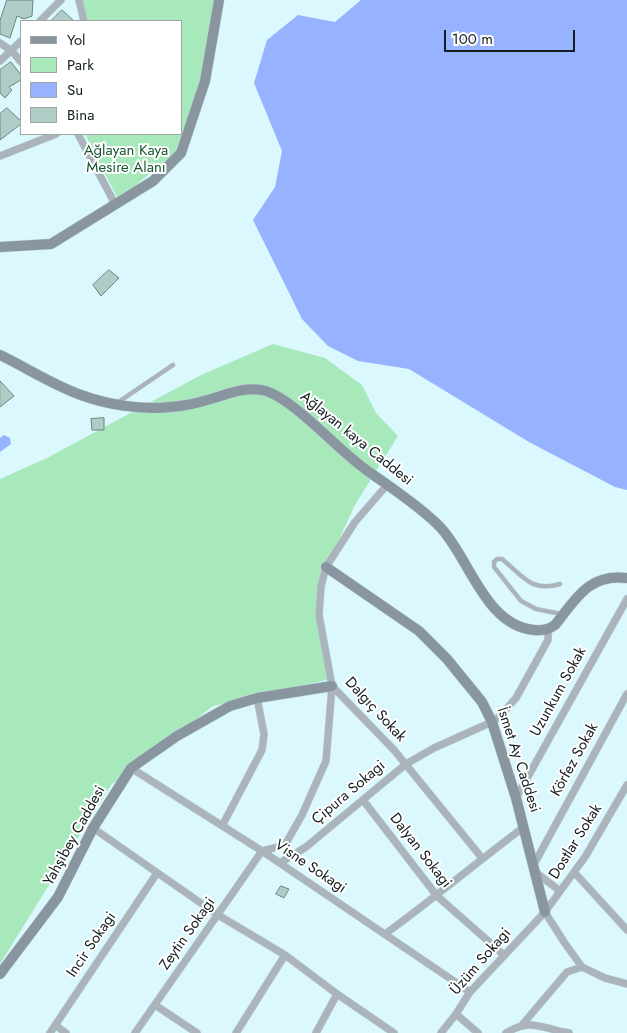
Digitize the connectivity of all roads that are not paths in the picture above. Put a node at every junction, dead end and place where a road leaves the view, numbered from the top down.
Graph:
1 (60, 0) edge
2 (80, 0) edge
3 (219, 0) edge
4 (41, 20) edge
5 (84, 20) edge
6 (20, 43) edge
7 (0, 44) edge
8 (12, 51) junction
9 (0, 61) edge
10 (20, 61) edge
11 (53, 135) edge
12 (79, 135) edge
13 (0, 156) edge
14 (115, 204) junction
15 (0, 247) edge
16 (0, 355) edge
17 (173, 365) dead end
18 (116, 404) junction
19 (387, 485) junction
20 (326, 567) junction
21 (627, 578) edge
22 (560, 584) dead end
23 (627, 599) edge
24 (563, 615) junction
25 (548, 630) junction
26 (332, 686) junction
27 (627, 694) edge
28 (257, 698) junction
29 (492, 722) junction
30 (406, 764) junction
31 (131, 768) junction
32 (627, 785) edge
33 (516, 798) junction
34 (363, 800) junction
35 (222, 826) junction
36 (524, 827) junction
37 (92, 828) junction
38 (262, 851) junction
39 (482, 858) junction
40 (280, 863) junction
41 (533, 868) junction
42 (574, 872) junction
43 (157, 873) junction
44 (560, 891) junction
45 (437, 896) junction
46 (545, 912) junction
47 (218, 915) junction
48 (627, 930) edge
49 (385, 934) junction
50 (285, 955) junction
51 (504, 955) junction
52 (582, 967) junction
53 (0, 974) edge
54 (627, 984) edge
55 (470, 992) junction
56 (337, 994) junction
57 (155, 1005) junction
58 (456, 1014) junction
59 (55, 1025) junction
60 (522, 1025) junction
61 (50, 1033) edge
62 (66, 1033) edge
63 (135, 1033) edge
64 (197, 1033) edge
65 (236, 1033) edge
66 (316, 1033) edge
67 (394, 1033) edge
68 (441, 1033) edge
69 (478, 1033) edge
70 (506, 1033) edge
71 (564, 1033) edge

1 - 4 street
2 - 5 street
3 - 14 street
6 - 8 street
7 - 8 street
8 - 9 street
8 - 10 street
11 - 13 street
12 - 14 street
14 - 15 street
16 - 18 street, Ağlayan kaya Caddesi
17 - 18 lane
18 - 19 street, Ağlayan kaya Caddesi
19 - 20 street, Dalgıç Sokak
19 - 25 street, Ağlayan kaya Caddesi
20 - 26 street, Dalgıç Sokak
20 - 29 street, İsmet Ay Caddesi
21 - 24 street
22 - 24 lane
23 - 33 street, Uzunkum Sokak
24 - 25 street
25 - 29 street, Çipura Sokagi
26 - 28 street, Yahşibey Caddesi
26 - 30 street, Dalgıç Sokak
26 - 38 street
27 - 41 street, Körfez Sokak
28 - 31 street, Yahşibey Caddesi
28 - 35 street
29 - 30 street, Çipura Sokagi
29 - 33 street, İsmet Ay Caddesi
30 - 34 street, Çipura Sokagi
30 - 39 street, Dalgıç Sokak
31 - 35 street, Visne Sokagi
31 - 37 street, Yahşibey Caddesi
32 - 42 street, Dostlar Sokak
33 - 36 street, İsmet Ay Caddesi
34 - 40 street, Çipura Sokagi
34 - 45 street, Dalyan Sokagi
35 - 38 street, Visne Sokagi
36 - 39 street
36 - 41 street, İsmet Ay Caddesi
37 - 43 street
37 - 53 street, Yahşibey Caddesi
38 - 40 street, Visne Sokagi
38 - 47 street, Zeytin Sokagi
39 - 45 street
40 - 49 street, Visne Sokagi
41 - 44 street
41 - 46 street, İsmet Ay Caddesi
42 - 44 street, Dostlar Sokak
42 - 48 street
43 - 47 street
43 - 59 street, Incir Sokagi
44 - 46 street, Dostlar Sokak
45 - 49 street
45 - 51 street, Dalyan Sokagi
46 - 51 street, Üzüm Sokagi
46 - 52 street
47 - 50 street
47 - 57 street, Zeytin Sokagi
49 - 55 street, Visne Sokagi
50 - 56 street
50 - 65 street
51 - 55 street, Üzüm Sokagi
52 - 54 street
52 - 60 street
55 - 58 street, Üzüm Sokagi
56 - 66 street
56 - 67 street
57 - 63 street, Zeytin Sokagi
57 - 64 street
58 - 68 street, Üzüm Sokagi
58 - 69 street
59 - 61 street, Incir Sokagi
59 - 62 street
60 - 70 street
60 - 71 street

